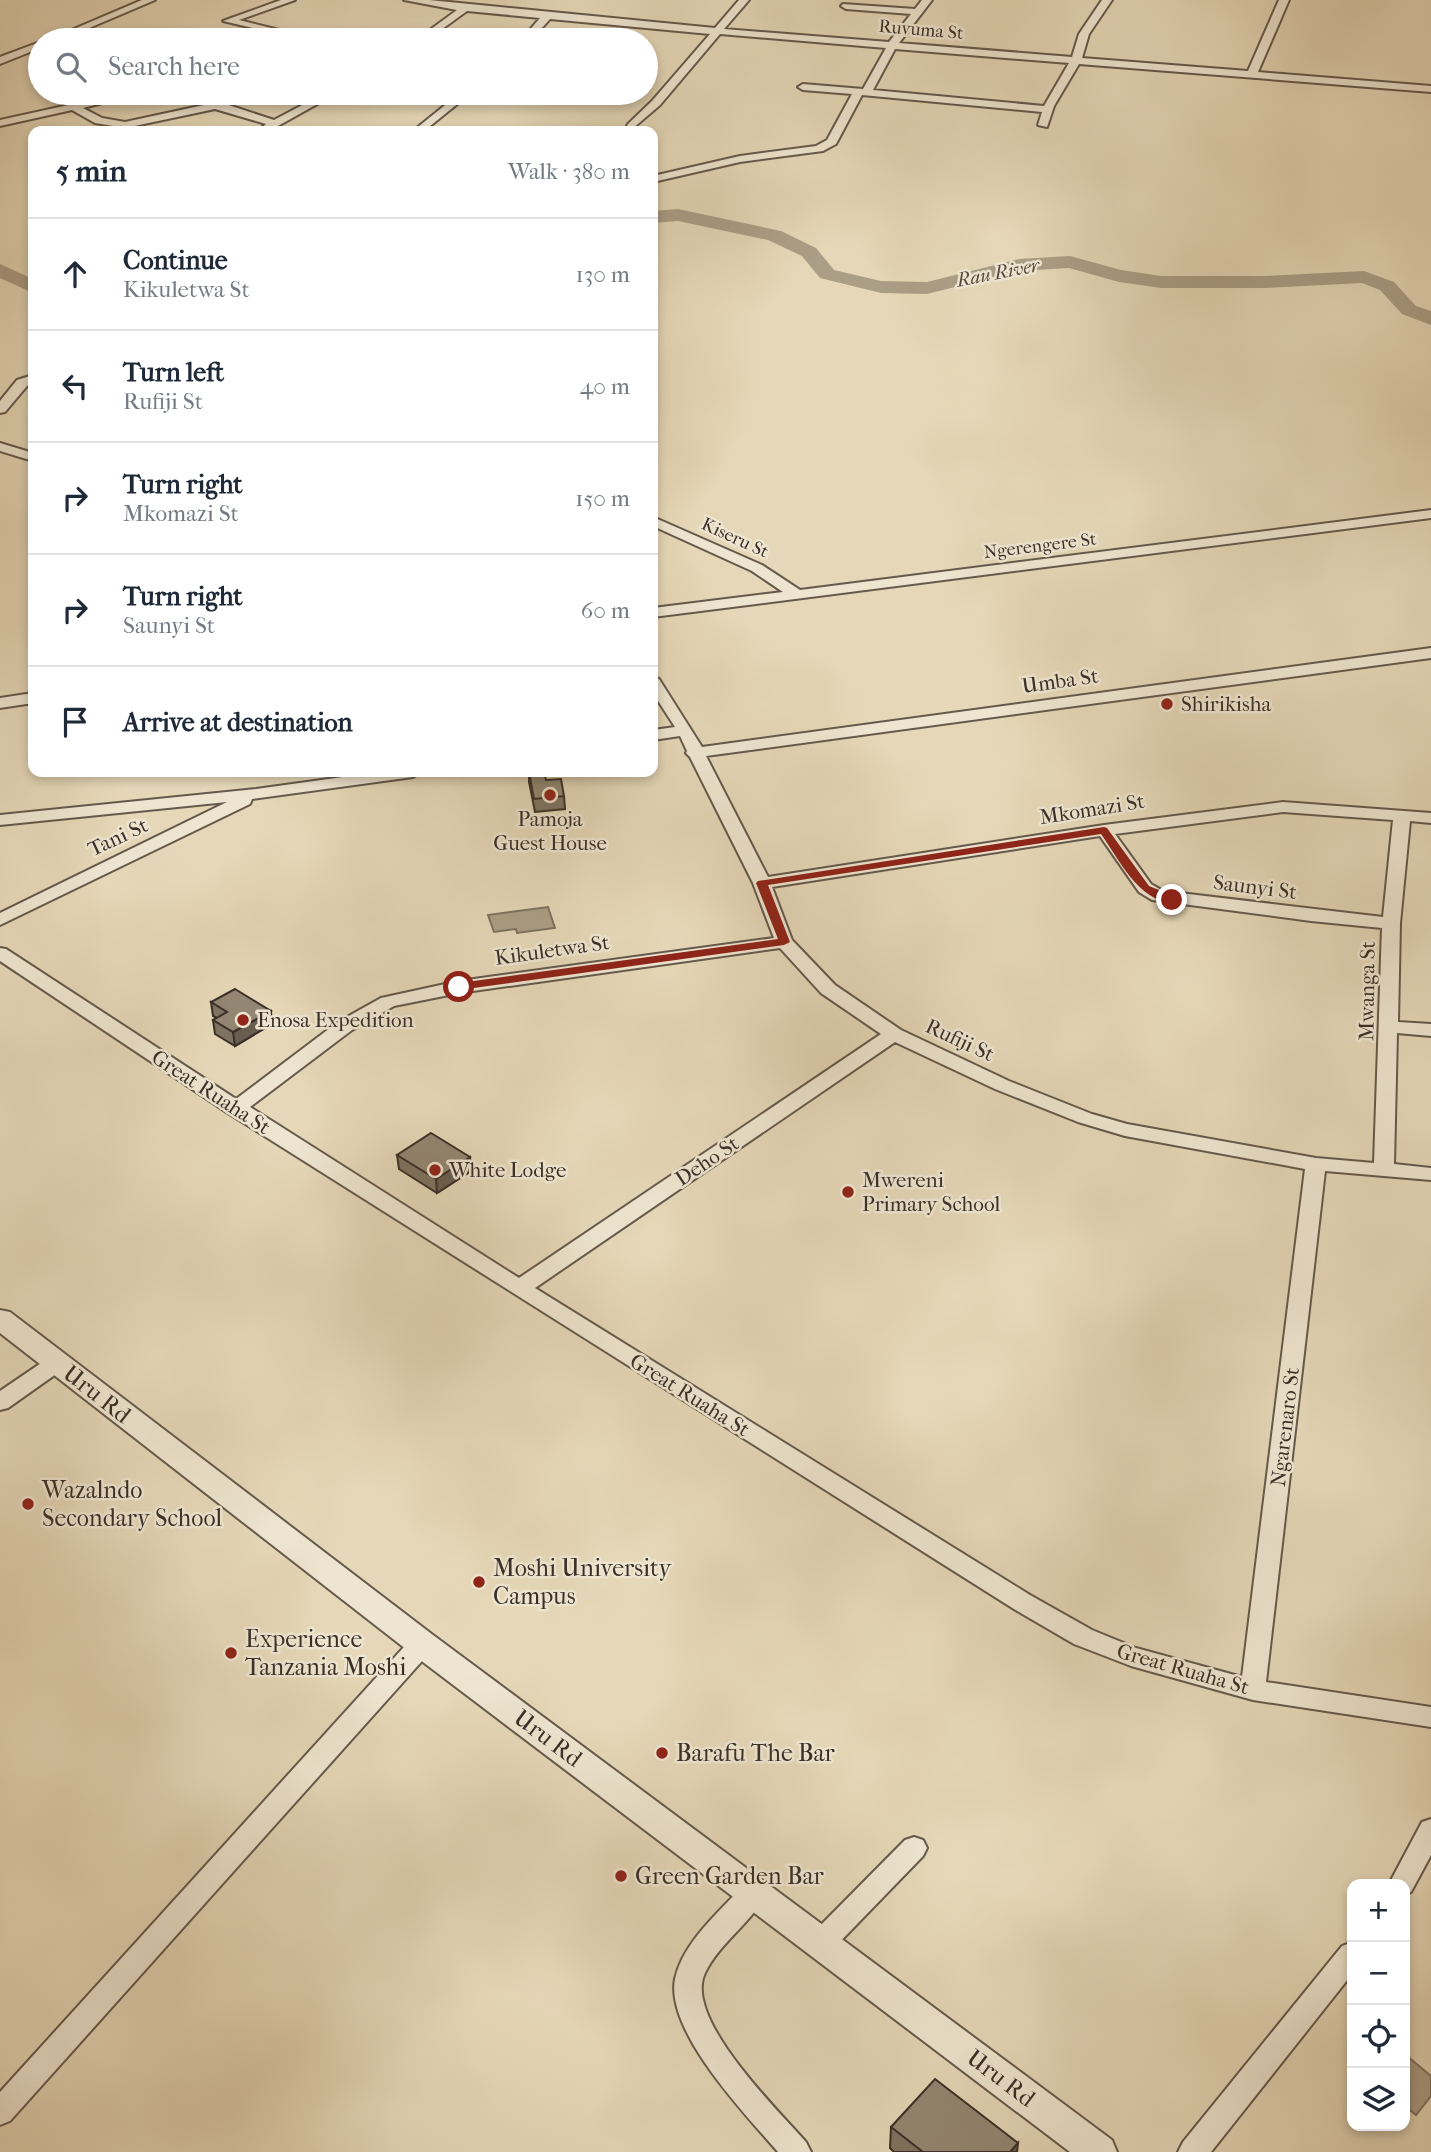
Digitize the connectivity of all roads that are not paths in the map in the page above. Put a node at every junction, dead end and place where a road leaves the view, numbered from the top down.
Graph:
1 (150, 0) edge
2 (290, 0) edge
3 (409, 0) edge
4 (507, 0) edge
5 (744, 0) edge
6 (927, 0) edge
7 (1107, 0) edge
8 (1284, 0) edge
9 (846, 6) dead end
10 (466, 8) junction
11 (491, 10) junction
12 (918, 12) junction
13 (547, 16) junction
14 (85, 28) edge
15 (260, 28) edge
16 (438, 28) edge
17 (536, 28) edge
18 (714, 31) junction
19 (892, 45) junction
20 (28, 50) edge
21 (1076, 60) junction
22 (0, 61) edge
23 (1252, 74) junction
24 (803, 87) dead end
25 (1431, 89) edge
26 (863, 92) junction
27 (658, 98) edge
28 (87, 105) edge
29 (309, 105) edge
30 (451, 105) edge
31 (651, 105) edge
32 (215, 106) joint
33 (75, 108) junction
34 (1048, 109) junction
35 (0, 123) edge
36 (274, 123) junction
37 (1043, 125) dead end
38 (270, 126) edge
39 (424, 126) edge
40 (632, 126) dead end
41 (658, 178) edge
42 (28, 381) edge
43 (0, 409) edge
44 (0, 447) edge
45 (28, 455) edge
46 (1431, 514) edge
47 (658, 524) edge
48 (798, 595) junction
49 (658, 612) edge
50 (1431, 653) edge
51 (658, 690) edge
52 (28, 699) edge
53 (0, 703) edge
54 (685, 730) junction
55 (658, 734) edge
56 (694, 753) junction
57 (378, 777) edge
58 (257, 794) junction
59 (1402, 815) junction
60 (1431, 818) edge
61 (0, 820) edge
62 (1104, 830) junction
63 (762, 883) junction
64 (0, 920) edge
65 (1391, 923) junction
66 (784, 942) junction
67 (0, 953) edge
68 (1390, 1027) junction
69 (1431, 1030) edge
70 (894, 1034) junction
71 (235, 1109) junction
72 (1317, 1164) junction
73 (1384, 1168) junction
74 (1431, 1174) edge
75 (519, 1288) junction
76 (0, 1319) edge
77 (58, 1363) junction
78 (0, 1402) edge
79 (422, 1644) junction
80 (1254, 1690) junction
81 (1431, 1717) edge
82 (1431, 1832) edge
83 (914, 1848) dead end
84 (1405, 1879) edge
85 (754, 1892) junction
86 (821, 1942) junction
87 (1347, 1960) edge
88 (0, 2112) edge
89 (796, 2152) edge
90 (1099, 2152) edge
91 (1193, 2152) edge

1 - 14 street
2 - 15 street
3 - 10 street, Ruvuma St
4 - 11 street
5 - 18 street
6 - 12 street
7 - 21 street
8 - 23 street
9 - 12 street
10 - 11 street, Ruvuma St
10 - 16 street
11 - 13 street, Ruvuma St
12 - 19 street
13 - 17 street
13 - 18 street, Ruvuma St
18 - 19 street, Ruvuma St
18 - 27 street
19 - 21 street, Ruvuma St
19 - 26 street
20 - 22 street
21 - 23 street, Ruvuma St
21 - 34 street
23 - 25 street, Ruvuma St
24 - 26 street
26 - 34 street
26 - 41 street
28 - 33 street
29 - 36 street
30 - 39 street
31 - 40 street
32 - 33 street
32 - 36 street
33 - 35 street
34 - 37 street
36 - 38 street
42 - 43 street
44 - 45 street
46 - 48 street, Ngerengere St
47 - 48 street, Kiseru St
48 - 49 street, Ngerengere St
50 - 56 street, Umba St
51 - 54 street, Rufiji St
52 - 53 street
54 - 55 street
54 - 56 street, Rufiji St
56 - 63 street, Rufiji St
57 - 58 street
58 - 61 street
58 - 64 street, Tani St
59 - 60 street, Mkomazi St
59 - 62 street, Mkomazi St
59 - 65 street, Mwanga St
62 - 63 street, Mkomazi St
62 - 65 street, Saunyi St
63 - 66 street, Rufiji St
65 - 68 street, Mwanga St
66 - 70 street, Rufiji St
66 - 71 street, Kikuletwa St
67 - 71 street, Great Ruaha St
68 - 69 street
68 - 73 street, Mwanga St
70 - 72 street, Rufiji St
70 - 75 street, Deho St
71 - 75 street, Great Ruaha St
72 - 73 street, Rufiji St
72 - 80 street, Ngarenaro St
73 - 74 street, Rufiji St
75 - 80 street, Great Ruaha St
76 - 77 street, Uru Rd
77 - 78 street
77 - 79 street, Uru Rd
79 - 85 street, Uru Rd
79 - 88 street
80 - 81 street, Great Ruaha St
82 - 84 street
83 - 86 street
85 - 86 street, Uru Rd
85 - 89 street
86 - 90 street, Uru Rd
87 - 91 street

